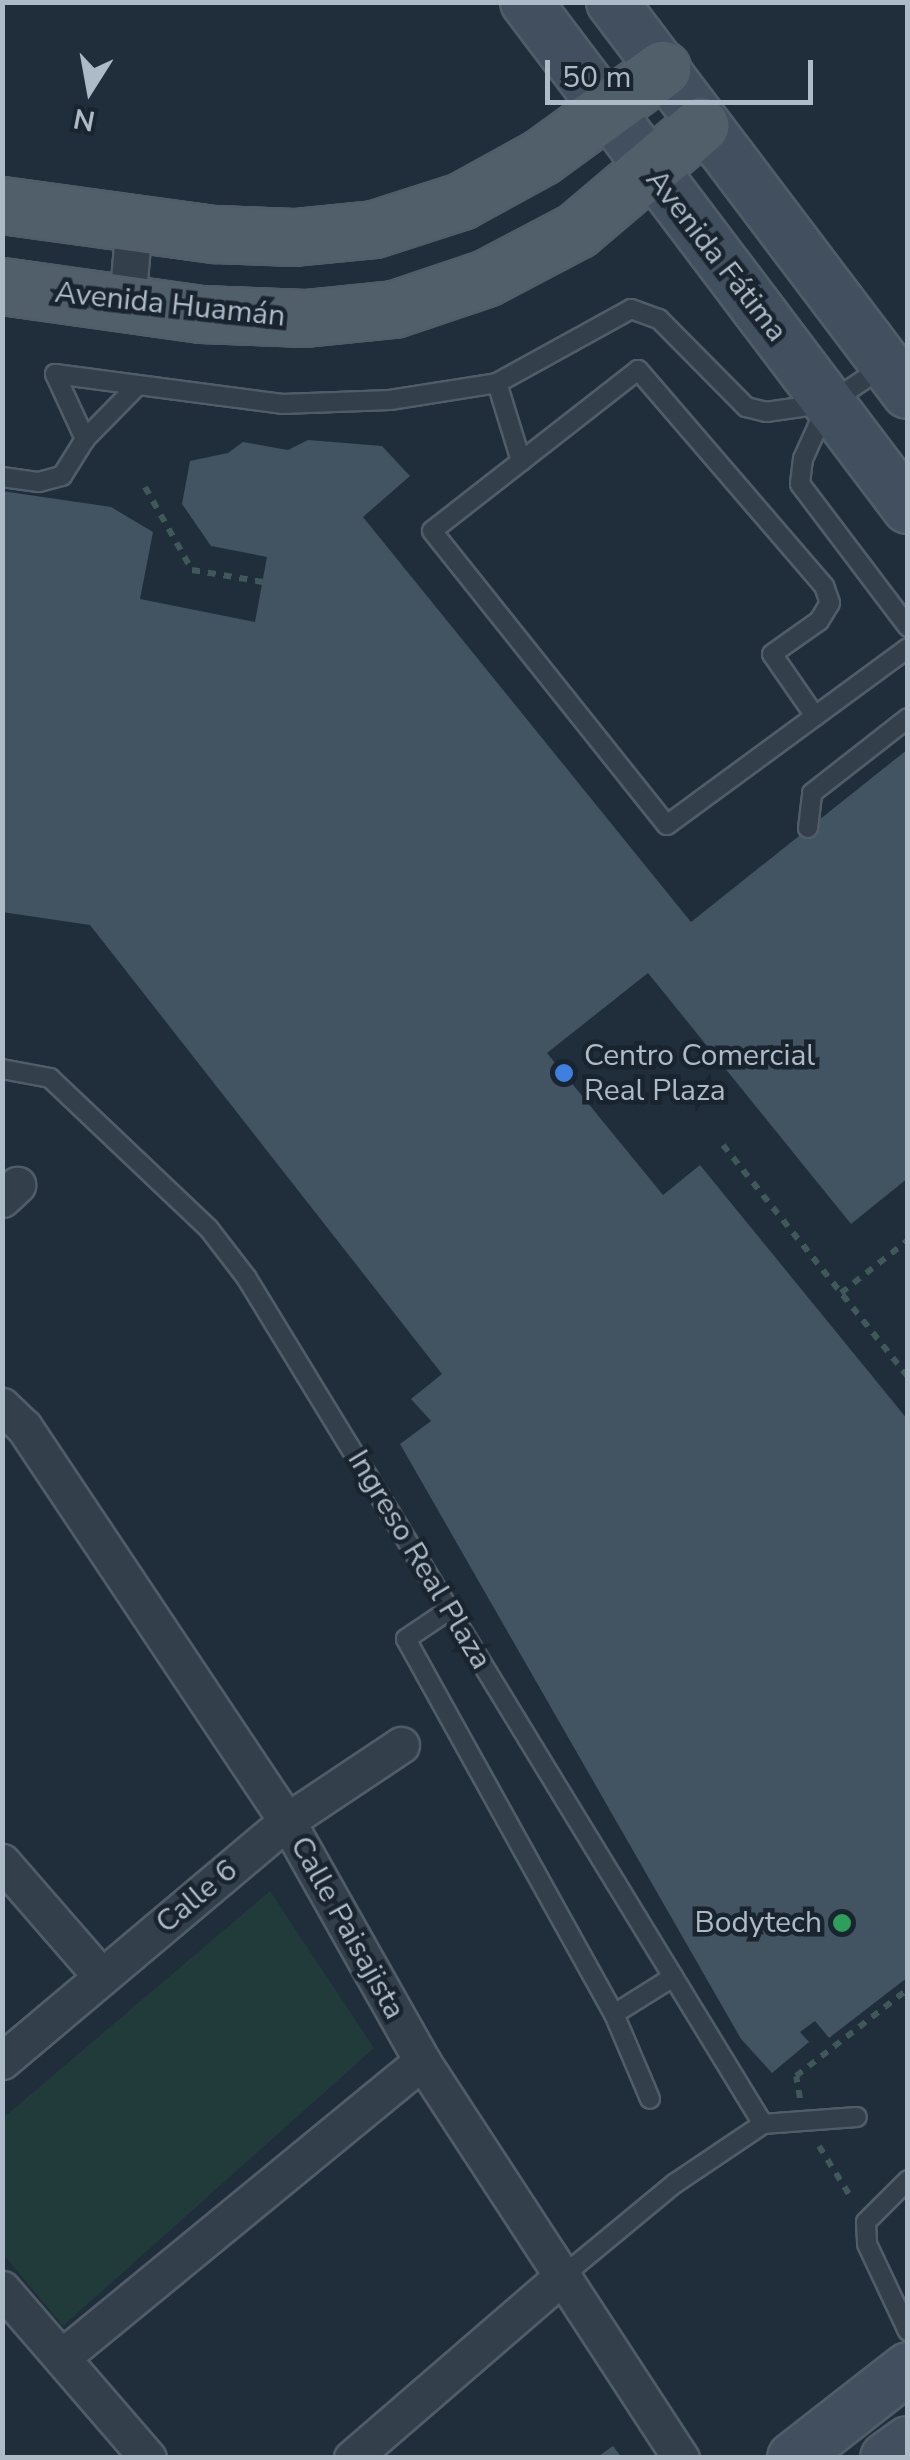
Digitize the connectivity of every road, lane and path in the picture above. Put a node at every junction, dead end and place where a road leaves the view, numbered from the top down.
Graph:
1 (526, 2) edge
2 (612, 2) edge
3 (662, 69) junction
4 (605, 111) junction
5 (701, 125) junction
6 (649, 170) junction
7 (2, 205) edge
8 (134, 222) junction
9 (2, 286) edge
10 (127, 303) junction
11 (897, 379) edge
12 (497, 383) junction
13 (136, 386) junction
14 (829, 403) junction
15 (86, 439) junction
16 (521, 461) junction
17 (2, 477) edge
18 (145, 487) dead end
19 (908, 508) edge
20 (262, 582) dead end
21 (908, 626) edge
22 (908, 648) edge
23 (815, 716) junction
24 (908, 718) edge
25 (808, 828) dead end
26 (2, 1069) edge
27 (723, 1145) dead end
28 (908, 1240) edge
29 (841, 1293) junction
30 (908, 1377) edge
31 (2, 1406) edge
32 (449, 1610) junction
33 (401, 1745) dead end
34 (287, 1821) junction
35 (2, 1862) edge
36 (102, 1977) junction
37 (673, 1977) junction
38 (908, 1989) edge
39 (614, 2014) junction
40 (2, 2061) edge
41 (422, 2061) junction
42 (650, 2099) dead end
43 (857, 2118) dead end
44 (804, 2121) junction
45 (763, 2124) junction
46 (908, 2180) edge
47 (866, 2222) junction
48 (564, 2275) junction
49 (2, 2289) edge
50 (908, 2331) edge
51 (62, 2357) junction
52 (908, 2368) edge
53 (908, 2442) edge
54 (148, 2458) edge
55 (352, 2458) edge
56 (681, 2458) edge
57 (793, 2458) edge
58 (886, 2458) edge

1 - 4 main road, Avenida Fátima
2 - 3 main road
3 - 4 main road
3 - 5 main road
4 - 6 main road, Avenida Fátima
4 - 8 main road
5 - 6 main road, Avenida Huamán
5 - 11 main road
6 - 10 main road, Avenida Huamán
6 - 14 main road, Avenida Fátima
7 - 8 main road
8 - 10 street
9 - 10 main road, Avenida Huamán
11 - 14 lane
12 - 13 lane
12 - 14 lane
12 - 16 lane
13 - 15 lane
13 - 15 lane
14 - 19 main road, Avenida Fátima
14 - 21 lane
15 - 17 lane
16 - 23 lane
16 - 23 lane
18 - 20 path
22 - 23 lane
24 - 25 lane
26 - 32 lane, Ingreso Real Plaza
27 - 29 path
28 - 29 path
29 - 30 path
31 - 34 street, Calle Paisajista
32 - 37 lane, Ingreso Real Plaza
32 - 39 lane
33 - 34 street, Calle 6
34 - 36 street, Calle 6
34 - 41 street, Calle Paisajista
35 - 36 street
36 - 40 street, Calle 6
37 - 39 lane
37 - 45 lane, Ingreso Real Plaza
38 - 44 path
39 - 42 lane
41 - 48 street, Calle Paisajista
41 - 51 street
43 - 44 lane
44 - 45 lane
44 - 47 path
45 - 48 lane
46 - 47 lane
47 - 50 lane
48 - 55 street
48 - 56 street, Calle Paisajista
49 - 51 street
51 - 54 street
52 - 57 main road
53 - 58 main road

